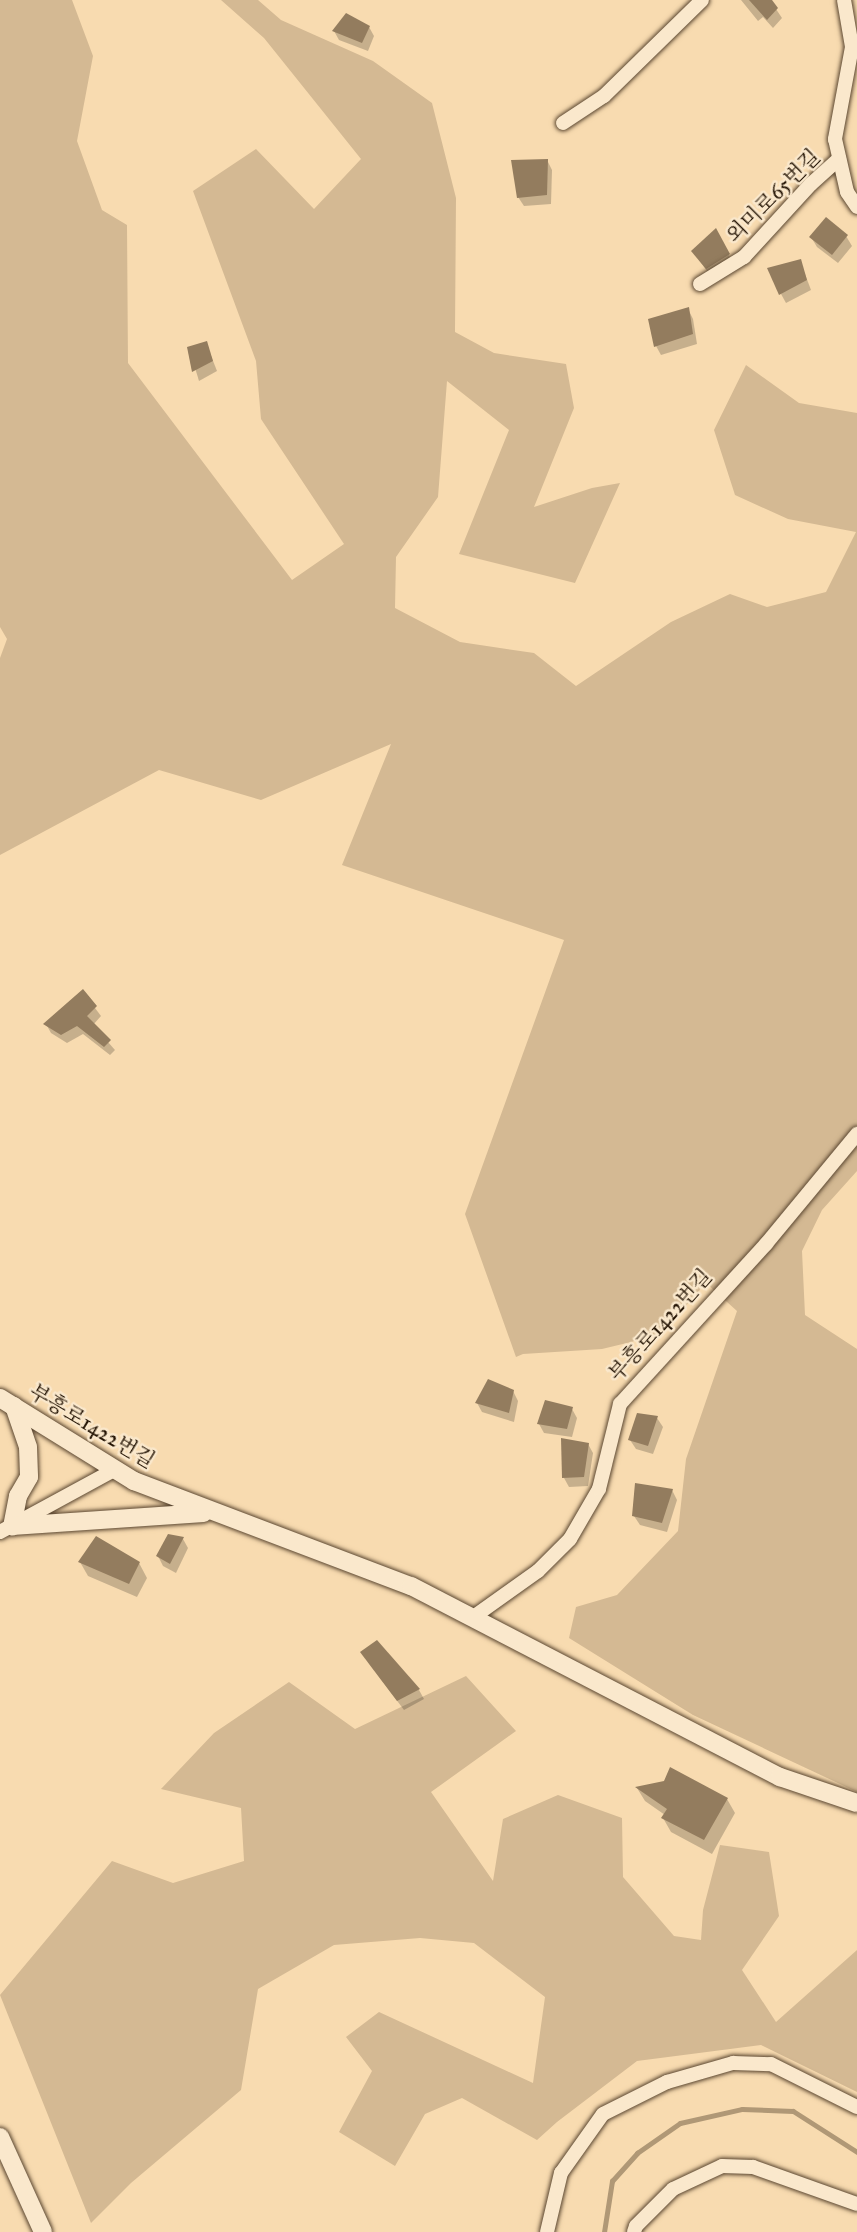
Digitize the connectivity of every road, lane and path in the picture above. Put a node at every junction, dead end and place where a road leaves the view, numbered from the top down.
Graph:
1 (702, 0) edge
2 (844, 0) edge
3 (562, 123) dead end
4 (839, 159) junction
5 (857, 207) edge
6 (700, 284) dead end
7 (857, 1134) edge
8 (7, 1402) edge
9 (114, 1470) junction
10 (211, 1512) junction
11 (6, 1529) edge
12 (472, 1618) junction
13 (857, 1803) edge
14 (857, 2107) edge
15 (0, 2137) edge
16 (857, 2204) edge
17 (43, 2232) edge
18 (547, 2232) edge
19 (634, 2232) edge

1 - 3 street
2 - 4 street, 외미로65번길
4 - 5 street, 외미로65번길
4 - 6 street, 외미로65번길
7 - 12 street, 부흥로1422번길
8 - 9 street, 부흥로1422번길
8 - 11 street
9 - 10 street, 부흥로1422번길
9 - 11 street
10 - 11 street
10 - 12 street, 부흥로1422번길
12 - 13 street, 부흥로1422번길
14 - 18 street
15 - 17 street
16 - 19 street

